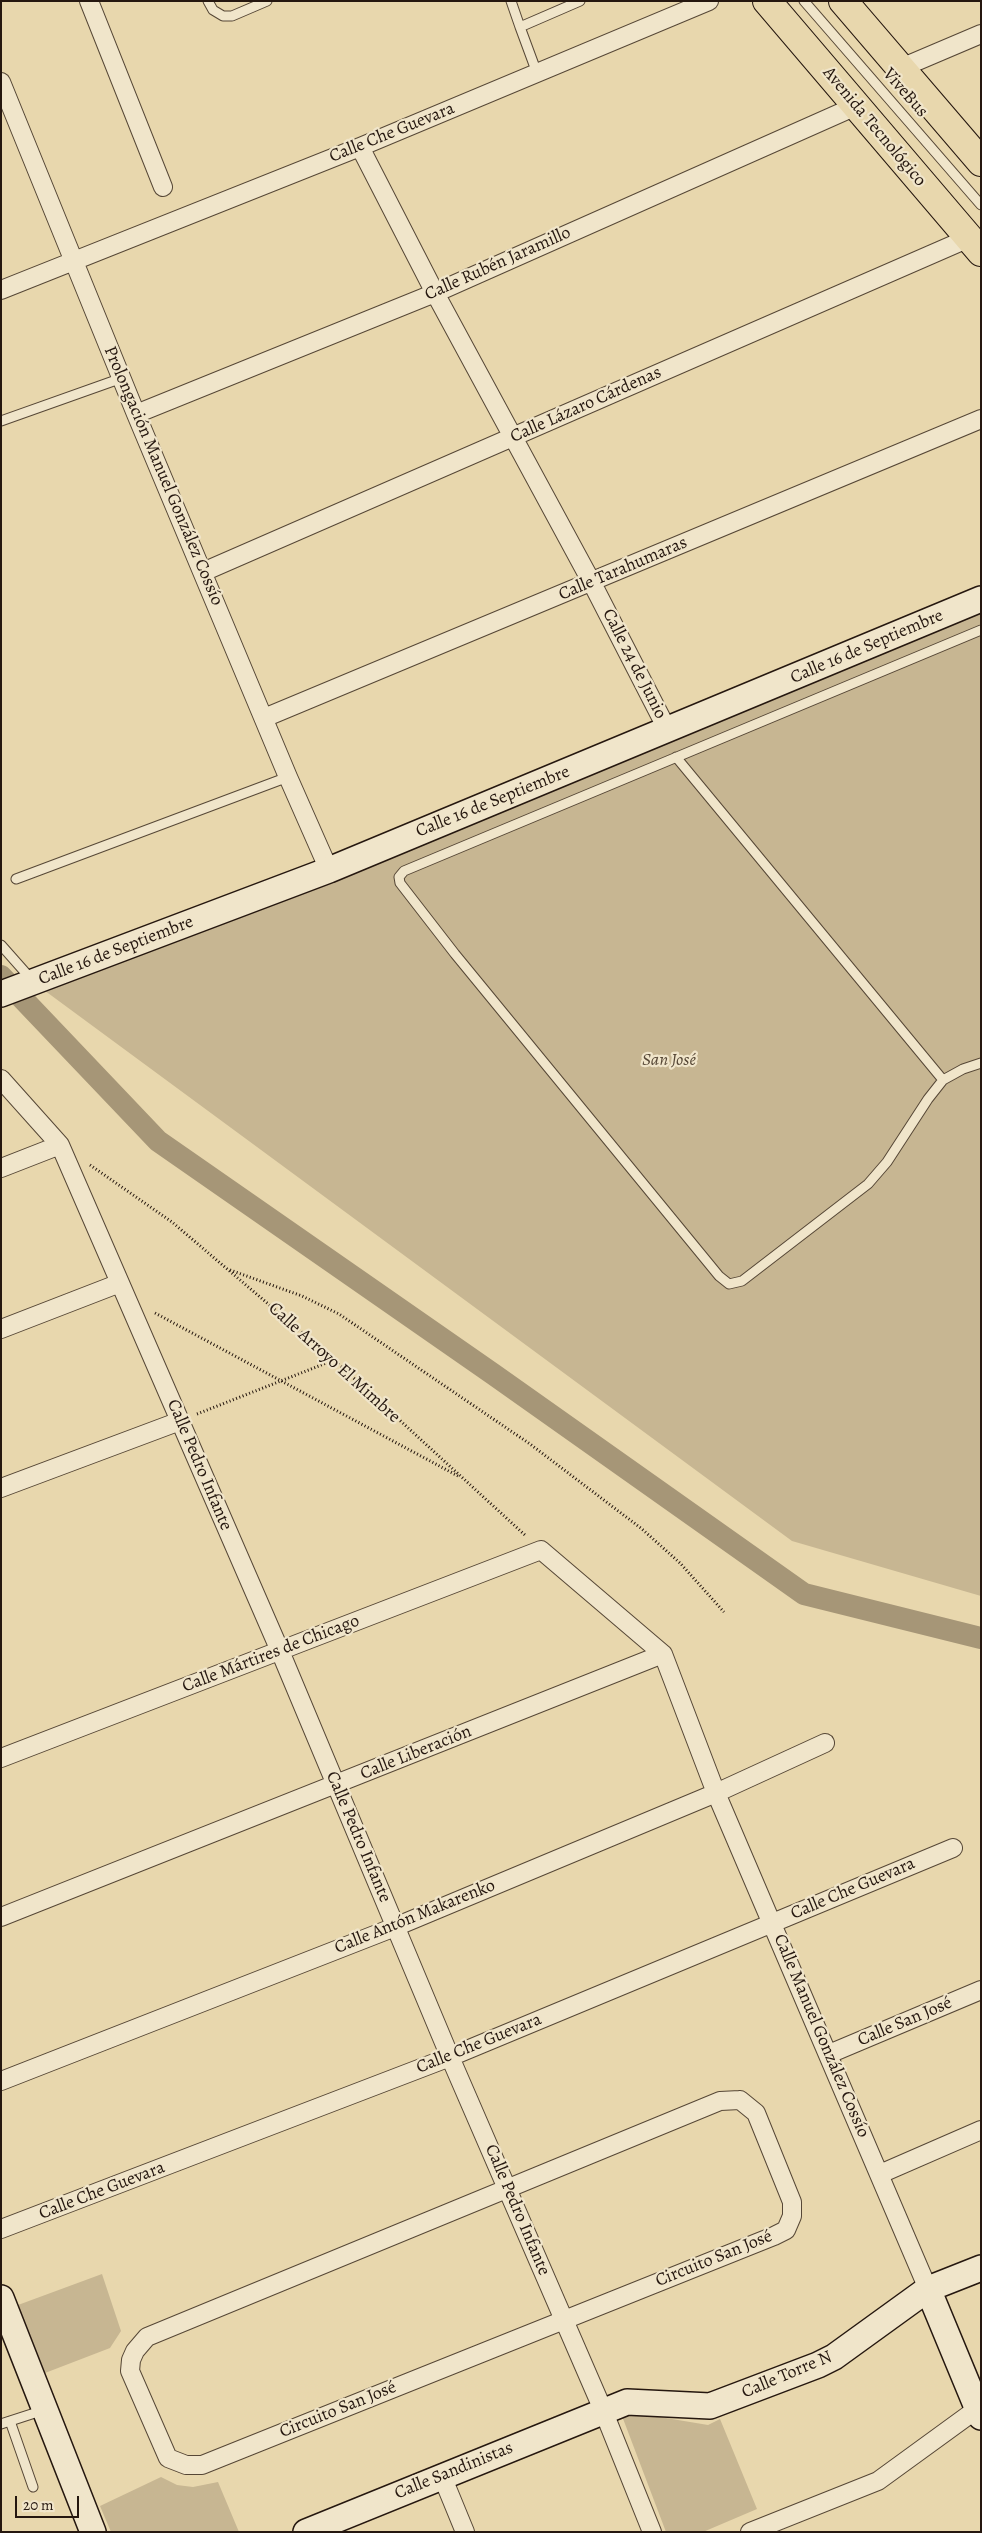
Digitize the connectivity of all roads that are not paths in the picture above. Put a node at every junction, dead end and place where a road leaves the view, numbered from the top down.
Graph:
1 (89, 1) edge
2 (208, 1) edge
3 (267, 1) edge
4 (511, 1) edge
5 (580, 1) edge
6 (709, 1) edge
7 (767, 1) edge
8 (804, 1) edge
9 (843, 1) edge
10 (520, 27) junction
11 (981, 34) edge
12 (901, 68) junction
13 (537, 73) junction
14 (1, 82) edge
15 (856, 106) junction
16 (360, 147) junction
17 (981, 162) edge
18 (162, 187) dead end
19 (981, 205) edge
20 (975, 245) edge
21 (75, 262) junction
22 (1, 290) edge
23 (435, 293) junction
24 (122, 378) junction
25 (136, 414) junction
26 (981, 419) edge
27 (1, 421) edge
28 (513, 436) junction
29 (203, 572) junction
30 (592, 582) junction
31 (981, 599) edge
32 (981, 630) edge
33 (264, 718) junction
34 (668, 731) junction
35 (676, 757) junction
36 (288, 777) junction
37 (329, 870) junction
38 (16, 879) dead end
39 (1, 945) edge
40 (17, 988) edge
41 (981, 1064) edge
42 (1, 1078) edge
43 (943, 1080) junction
44 (60, 1145) junction
45 (1, 1168) edge
46 (120, 1283) junction
47 (1, 1329) edge
48 (180, 1421) junction
49 (1, 1488) edge
50 (280, 1651) junction
51 (663, 1654) junction
52 (825, 1743) dead end
53 (1, 1758) edge
54 (336, 1784) junction
55 (716, 1793) junction
56 (953, 1848) dead end
57 (1, 1917) edge
58 (773, 1923) junction
59 (395, 1926) junction
60 (981, 1990) edge
61 (829, 2054) junction
62 (450, 2057) junction
63 (1, 2081) edge
64 (981, 2130) edge
65 (880, 2174) junction
66 (507, 2187) junction
67 (1, 2230) edge
68 (981, 2268) edge
69 (928, 2289) junction
70 (1, 2298) edge
71 (564, 2319) junction
72 (45, 2410) junction
73 (603, 2410) junction
74 (980, 2410) edge
75 (6, 2422) edge
76 (442, 2476) junction
77 (33, 2487) dead end
78 (94, 2532) edge
79 (306, 2532) edge
80 (465, 2532) edge
81 (652, 2532) edge
82 (750, 2532) edge

1 - 18 street
2 - 3 lane
4 - 10 lane
5 - 10 lane
6 - 13 street, Calle Che Guevara
7 - 15 main road, Avenida Tecnológico
8 - 19 lane, ViveBus
9 - 12 main road
10 - 13 lane
11 - 12 street
12 - 17 main road
13 - 16 street, Calle Che Guevara
14 - 21 street, Prolongación Manuel González Cossío
15 - 20 main road, Avenida Tecnológico
15 - 23 street, Calle Rubén Jaramillo
16 - 21 street, Calle Che Guevara
16 - 23 street, Calle 24 de Junio
20 - 28 street, Calle Lázaro Cárdenas
21 - 22 street, Calle Che Guevara
21 - 24 street, Prolongación Manuel González Cossío
23 - 25 street, Calle Rubén Jaramillo
23 - 28 street, Calle 24 de Junio
24 - 25 street, Prolongación Manuel González Cossío
24 - 27 lane
25 - 29 street, Prolongación Manuel González Cossío
26 - 30 street, Calle Tarahumaras
28 - 29 street, Calle Lázaro Cárdenas
28 - 30 street, Calle 24 de Junio
29 - 33 street, Prolongación Manuel González Cossío
30 - 33 street, Calle Tarahumaras
30 - 34 street, Calle 24 de Junio
31 - 34 main road, Calle 16 de Septiembre
32 - 35 lane
33 - 36 street, Prolongación Manuel González Cossío
34 - 37 main road, Calle 16 de Septiembre
35 - 43 lane
35 - 43 lane
36 - 37 street, Prolongación Manuel González Cossío
36 - 38 lane
37 - 40 main road, Calle 16 de Septiembre
39 - 40 lane
41 - 43 lane
42 - 44 street
44 - 45 street
44 - 46 street, Calle Pedro Infante
46 - 47 street
46 - 48 street, Calle Pedro Infante
48 - 49 street
48 - 50 street, Calle Pedro Infante
50 - 51 street, Calle Mártires de Chicago
50 - 53 street, Calle Mártires de Chicago
50 - 54 street, Calle Pedro Infante
51 - 54 street, Calle Liberación
51 - 55 street, Calle Manuel González Cossío
52 - 55 street, Calle Antón Makarenko
54 - 57 street, Calle Liberación
54 - 59 street, Calle Pedro Infante
55 - 58 street, Calle Manuel González Cossío
55 - 59 street, Calle Antón Makarenko
56 - 58 street, Calle Che Guevara
58 - 61 street, Calle Manuel González Cossío
58 - 62 street, Calle Che Guevara
59 - 62 street, Calle Pedro Infante
59 - 63 street, Calle Antón Makarenko
60 - 61 street, Calle San José
61 - 65 street, Calle Manuel González Cossío
62 - 66 street, Calle Pedro Infante
62 - 67 street, Calle Che Guevara
64 - 65 street
65 - 69 street, Calle Manuel González Cossío
66 - 71 street, Calle Pedro Infante
66 - 71 street, Circuito San José
66 - 71 street, Circuito San José
68 - 69 main road, Calle Torre N
69 - 73 main road, Calle Torre N
69 - 74 main road, Calle Manuel González Cossío
70 - 72 main road
71 - 73 street, Calle Pedro Infante
72 - 75 lane
72 - 78 main road
73 - 76 main road, Calle Sandinistas
73 - 81 street, Calle Pedro Infante
74 - 82 street
75 - 77 lane
76 - 79 main road, Calle Sandinistas
76 - 80 street

